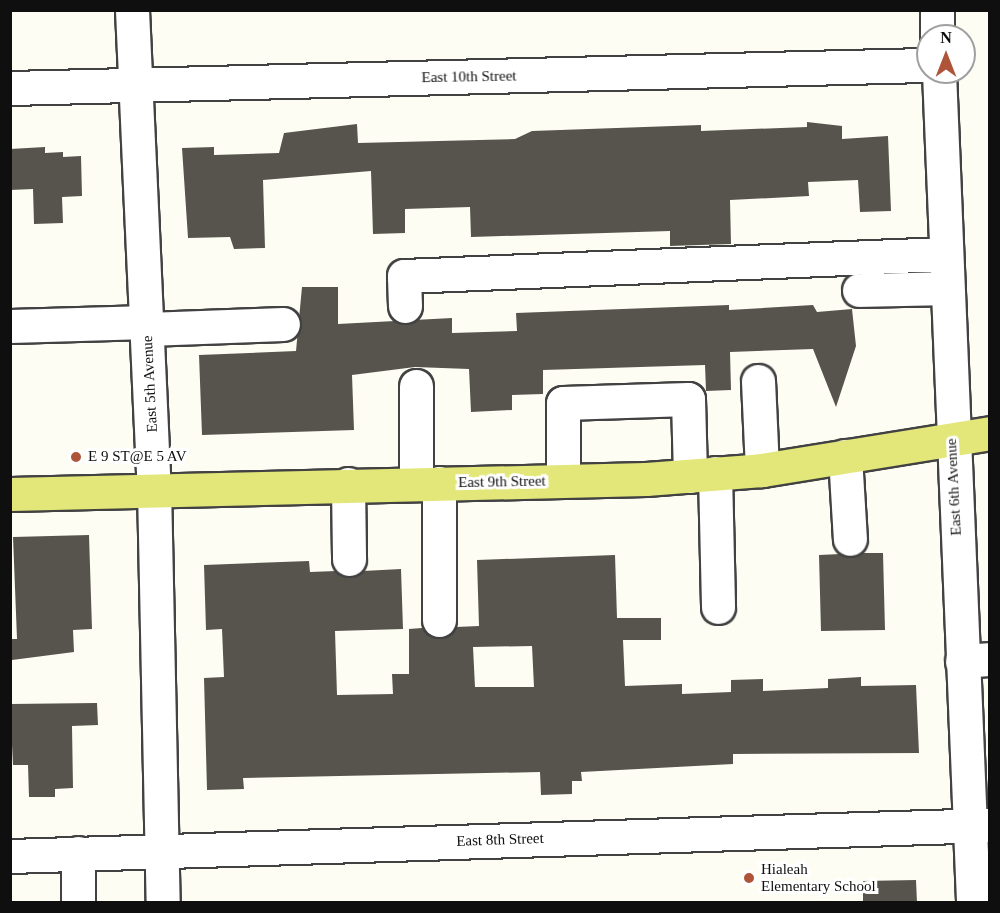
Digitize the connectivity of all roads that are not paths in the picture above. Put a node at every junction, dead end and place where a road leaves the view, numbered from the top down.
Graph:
1 (132, 10) edge
2 (916, 65) edge
3 (939, 84) edge
4 (136, 85) junction
5 (10, 88) edge
6 (945, 254) junction
7 (946, 288) junction
8 (859, 290) dead end
9 (405, 306) dead end
10 (283, 324) dead end
11 (147, 325) junction
12 (10, 326) edge
13 (758, 381) dead end
14 (416, 386) dead end
15 (990, 433) edge
16 (952, 439) junction
17 (845, 456) junction
18 (762, 470) junction
19 (703, 475) junction
20 (563, 480) junction
21 (427, 483) junction
22 (348, 484) junction
23 (154, 488) junction
24 (10, 494) edge
25 (850, 539) dead end
26 (349, 560) dead end
27 (718, 607) dead end
28 (438, 620) dead end
29 (976, 660) edge
30 (980, 825) edge
31 (162, 851) junction
32 (78, 853) junction
33 (10, 855) edge
34 (78, 903) edge
35 (163, 903) edge
36 (973, 903) edge

1 - 4 street, East 5th Avenue
2 - 4 street, East 10th Street
3 - 6 street, East 6th Avenue
4 - 5 street, East 10th Street
4 - 11 street, East 5th Avenue
6 - 7 street, East 6th Avenue
6 - 9 street
7 - 8 street
7 - 16 street, East 6th Avenue
10 - 11 street
11 - 12 street
11 - 23 street, East 5th Avenue
13 - 18 street
14 - 21 street
15 - 16 main road, East 9th Street
16 - 17 main road, East 9th Street
16 - 29 street, East 6th Avenue
17 - 18 main road, East 9th Street
17 - 25 street
18 - 19 main road, East 9th Street
19 - 20 main road, East 9th Street
19 - 20 street
19 - 27 street
20 - 21 main road, East 9th Street
21 - 22 main road, East 9th Street
21 - 28 street
22 - 23 main road, East 9th Street
22 - 26 street
23 - 24 main road, East 9th Street
23 - 31 street, East 5th Avenue
29 - 30 street, East 6th Avenue
30 - 31 street, East 8th Street
30 - 36 street, East 6th Avenue
31 - 32 street, East 8th Street
31 - 35 street, East 5th Avenue
32 - 33 street, East 8th Street
32 - 34 street

